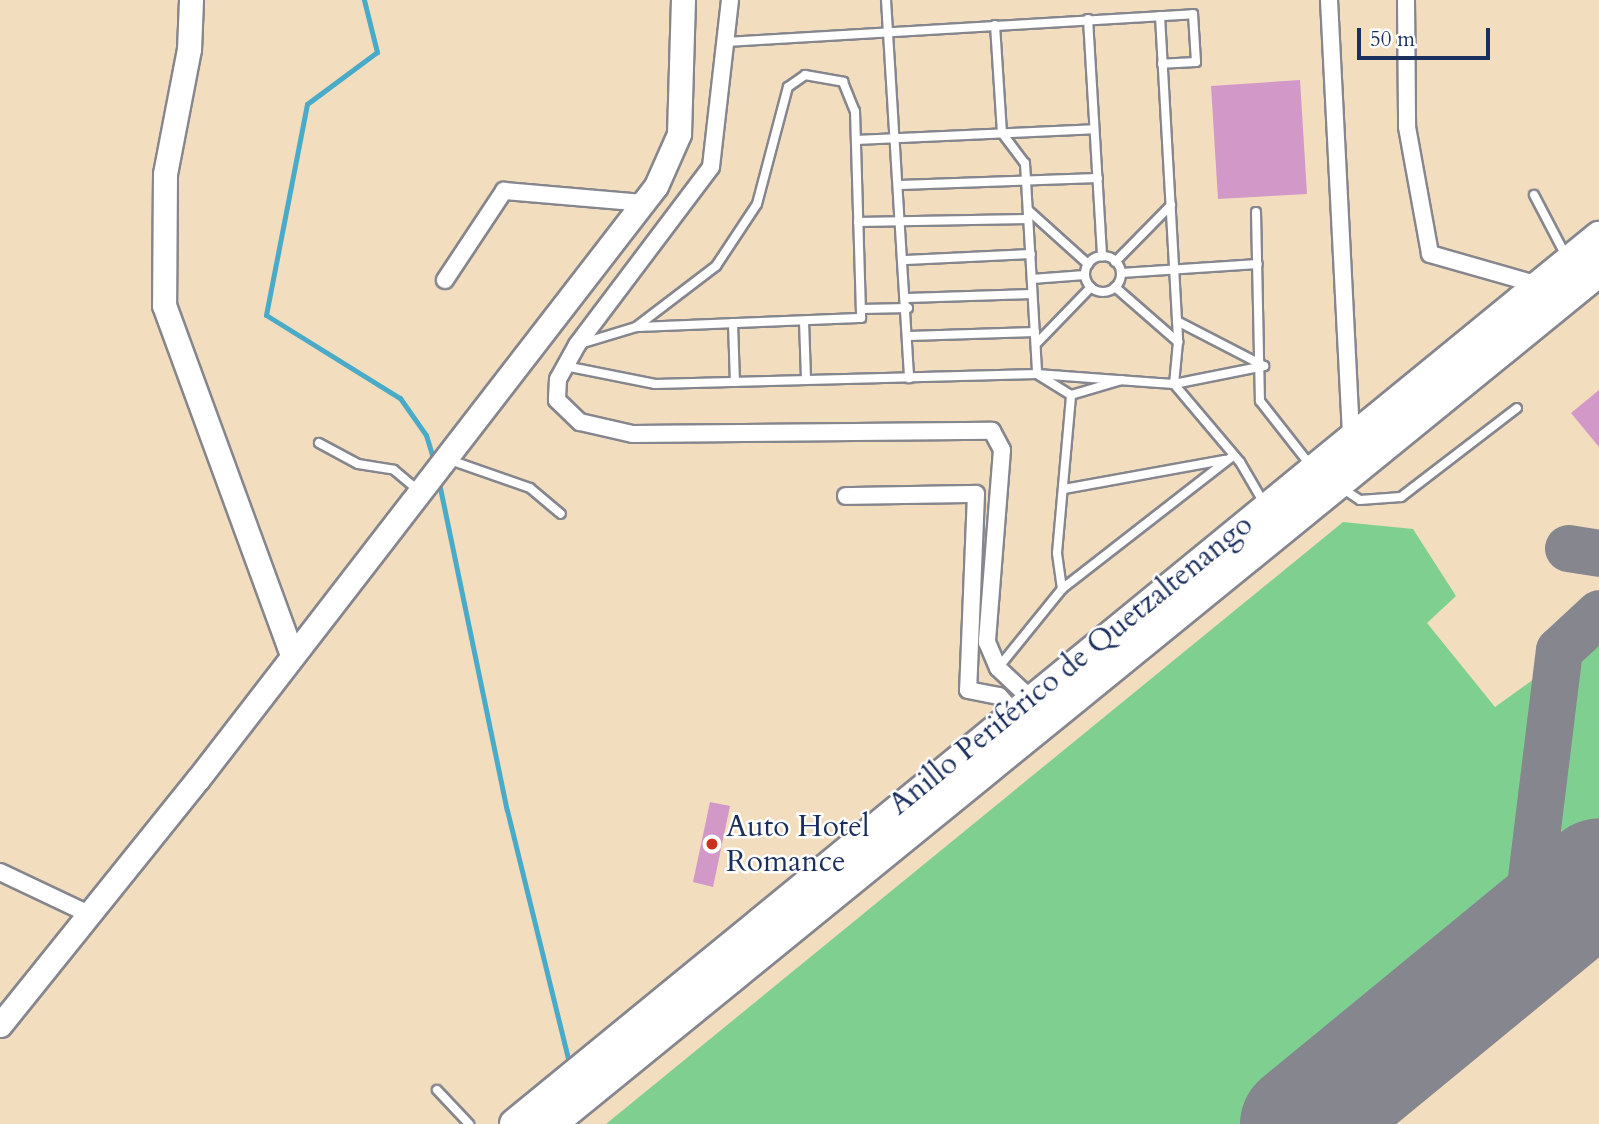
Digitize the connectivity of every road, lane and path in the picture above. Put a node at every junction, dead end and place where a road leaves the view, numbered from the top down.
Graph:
1 (191, 0) edge
2 (683, 0) edge
3 (730, 0) edge
4 (886, 0) edge
5 (1329, 0) edge
6 (1406, 0) edge
7 (1160, 16) junction
8 (1088, 19) junction
9 (995, 25) junction
10 (888, 32) junction
11 (726, 42) junction
12 (1162, 64) junction
13 (1094, 129) junction
14 (1002, 134) junction
15 (897, 139) junction
16 (856, 140) junction
17 (1098, 178) junction
18 (1026, 180) junction
19 (900, 185) junction
20 (1534, 195) dead end
21 (643, 203) junction
22 (1171, 205) junction
23 (1256, 212) dead end
24 (1028, 214) junction
25 (858, 222) junction
26 (903, 222) junction
27 (1599, 237) edge
28 (1031, 254) junction
29 (1102, 257) junction
30 (906, 260) junction
31 (1115, 262) junction
32 (1569, 262) junction
33 (1088, 264) junction
34 (1258, 264) junction
35 (1174, 268) junction
36 (1599, 271) edge
37 (1121, 273) junction
38 (1085, 275) junction
39 (1032, 279) junction
40 (445, 280) dead end
41 (1539, 285) junction
42 (1115, 287) junction
43 (1091, 288) junction
44 (1032, 294) junction
45 (907, 303) junction
46 (861, 309) junction
47 (804, 321) junction
48 (1177, 321) junction
49 (733, 323) junction
50 (636, 327) junction
51 (1035, 332) junction
52 (909, 337) junction
53 (1178, 342) junction
54 (1036, 344) junction
55 (577, 345) junction
56 (565, 366) junction
57 (1264, 366) junction
58 (1037, 374) junction
59 (909, 378) junction
60 (1128, 378) junction
61 (806, 379) junction
62 (735, 382) junction
63 (1174, 384) junction
64 (1071, 395) junction
65 (1517, 408) dead end
66 (1351, 438) junction
67 (319, 443) dead end
68 (1230, 457) junction
69 (446, 459) junction
70 (1313, 468) junction
71 (1338, 484) junction
72 (421, 487) junction
73 (1063, 489) junction
74 (846, 496) dead end
75 (1266, 505) junction
76 (561, 514) dead end
77 (1062, 589) junction
78 (292, 655) junction
79 (998, 668) junction
80 (1022, 706) junction
81 (0, 872) edge
82 (91, 915) junction
83 (2, 1019) edge
84 (437, 1090) dead end
85 (553, 1122) edge
86 (469, 1124) edge
87 (515, 1124) edge

1 - 78 street
2 - 21 street
3 - 11 street
4 - 10 lane
5 - 66 street
6 - 41 street
7 - 8 lane
7 - 12 lane
7 - 12 lane
8 - 9 lane
8 - 13 lane
9 - 10 lane
9 - 14 lane
10 - 11 lane
10 - 15 lane
11 - 55 street
12 - 22 lane
13 - 14 lane
13 - 17 lane
14 - 15 lane
14 - 18 lane
15 - 16 lane
15 - 19 lane
16 - 25 lane
16 - 50 lane
17 - 18 lane
17 - 29 lane
18 - 19 lane
18 - 24 lane
19 - 26 lane
20 - 32 lane
21 - 40 street
21 - 69 street
22 - 31 lane
22 - 35 lane
23 - 34 lane
24 - 26 lane
24 - 28 lane
24 - 33 lane
25 - 26 lane
25 - 46 lane
26 - 30 lane
27 - 32 highway, Anillo Periférico de Quetzaltenango
28 - 30 lane
28 - 39 lane
29 - 31 lane
29 - 33 lane
30 - 45 lane
31 - 37 lane
32 - 41 highway, Anillo Periférico de Quetzaltenango
33 - 38 lane
34 - 35 lane
34 - 57 lane
35 - 37 lane
35 - 48 lane
36 - 71 highway, Anillo Periférico de Quetzaltenango
37 - 42 lane
38 - 39 lane
38 - 43 lane
39 - 44 lane
41 - 66 highway, Anillo Periférico de Quetzaltenango
42 - 43 lane
42 - 53 lane
43 - 54 lane
44 - 45 lane
44 - 51 lane
45 - 46 lane
45 - 52 lane
46 - 47 lane
47 - 49 lane
47 - 61 lane
48 - 53 lane
48 - 57 lane
49 - 50 lane
49 - 62 lane
50 - 55 lane
51 - 52 lane
51 - 54 lane
52 - 59 lane
53 - 63 lane
54 - 58 lane
55 - 56 street
56 - 62 lane
56 - 79 street
57 - 63 lane
57 - 70 lane
58 - 59 lane
58 - 60 lane
58 - 64 lane
59 - 61 lane
60 - 63 lane
60 - 64 lane
61 - 62 lane
63 - 68 lane
64 - 73 lane
65 - 71 lane
66 - 70 highway, Anillo Periférico de Quetzaltenango
67 - 72 lane
68 - 73 lane
68 - 75 lane
68 - 77 lane
69 - 72 street
69 - 76 lane
70 - 75 highway, Anillo Periférico de Quetzaltenango
71 - 85 highway, Anillo Periférico de Quetzaltenango
72 - 78 street
73 - 77 lane
74 - 80 street
75 - 80 highway, Anillo Periférico de Quetzaltenango
77 - 79 lane
78 - 82 street
79 - 80 street
80 - 87 highway, Anillo Periférico de Quetzaltenango
81 - 82 street
82 - 83 street
84 - 86 lane

